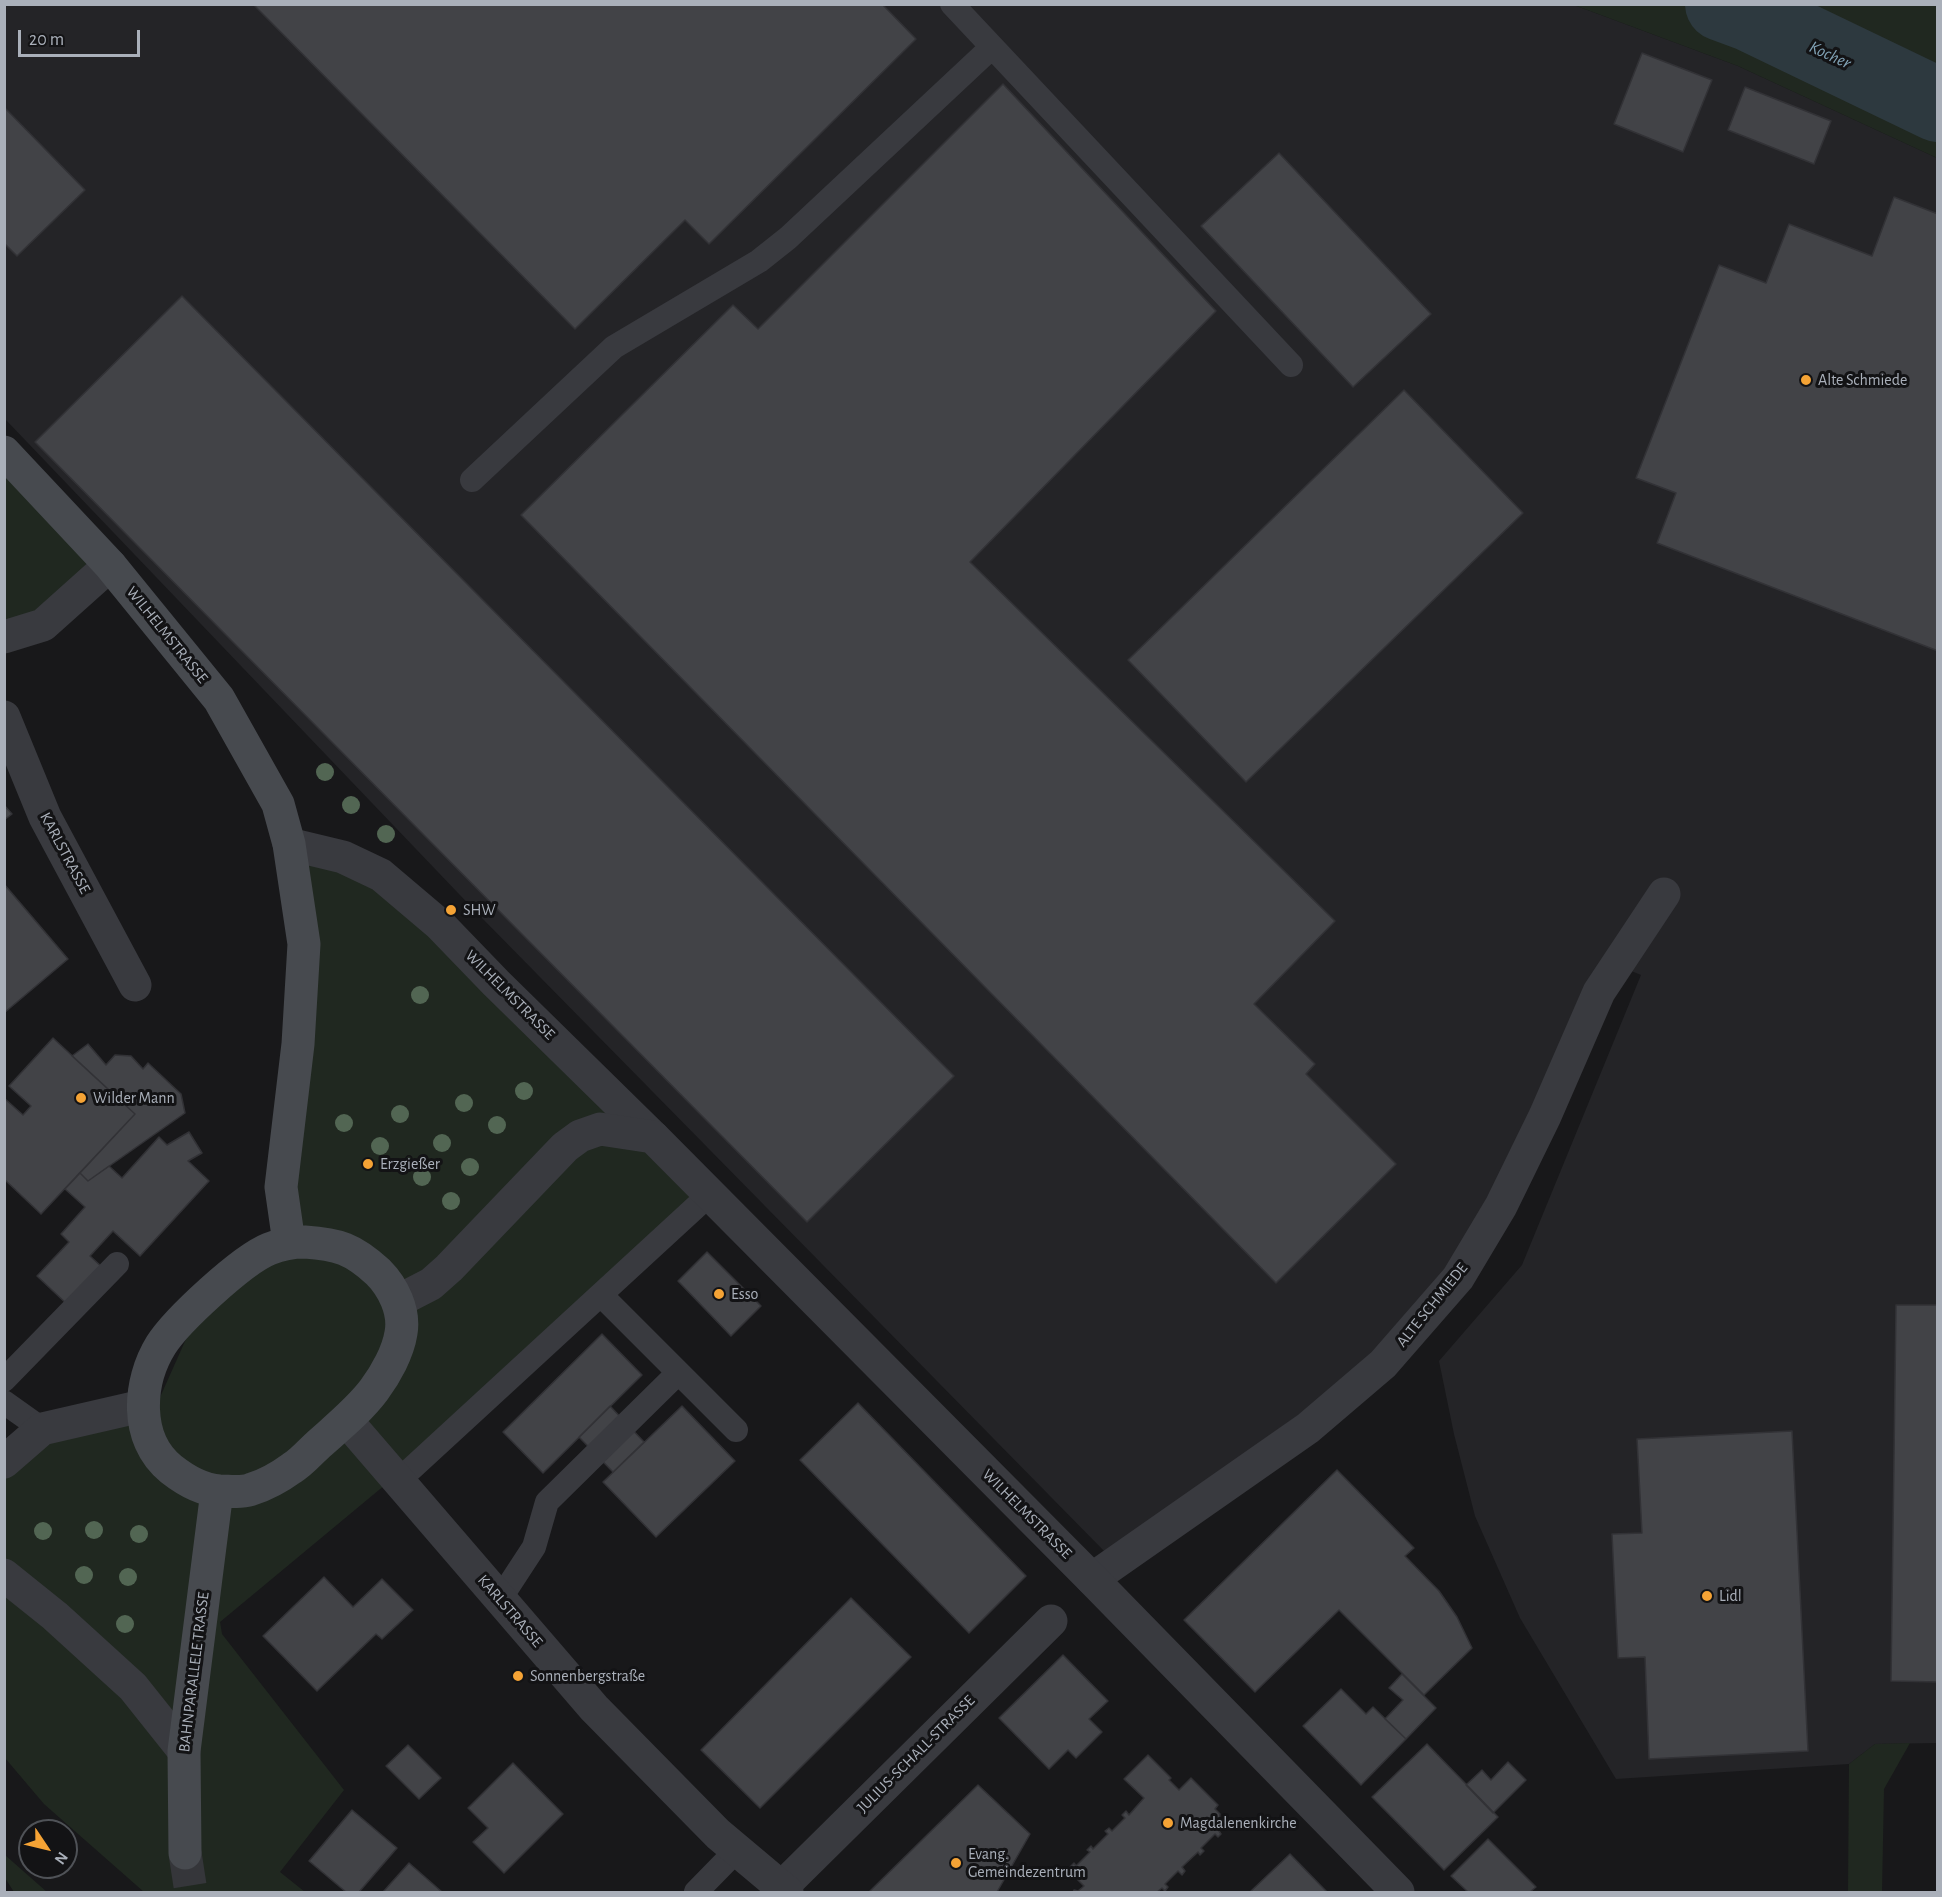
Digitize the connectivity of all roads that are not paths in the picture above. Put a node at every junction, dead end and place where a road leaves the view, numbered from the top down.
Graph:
1 (952, 4) edge
2 (992, 47) junction
3 (1291, 364) dead end
4 (4, 452) edge
5 (472, 480) dead end
6 (110, 565) junction
7 (4, 637) edge
8 (4, 717) edge
9 (289, 844) junction
10 (1664, 894) dead end
11 (135, 985) dead end
12 (653, 1137) junction
13 (710, 1194) junction
14 (289, 1243) junction
15 (117, 1264) dead end
16 (601, 1295) junction
17 (398, 1301) junction
18 (678, 1373) junction
19 (4, 1380) edge
20 (4, 1402) edge
21 (142, 1406) junction
22 (346, 1420) junction
23 (42, 1429) junction
24 (736, 1430) dead end
25 (4, 1462) edge
26 (398, 1481) junction
27 (217, 1491) junction
28 (4, 1575) edge
29 (1092, 1579) junction
30 (500, 1599) junction
31 (1051, 1621) dead end
32 (184, 1751) junction
33 (737, 1850) junction
34 (185, 1853) tunnel mouth
35 (784, 1890) edge
36 (696, 1893) edge
37 (1398, 1893) edge

1 - 2 lane
2 - 3 lane
2 - 5 lane
4 - 6 main road, WILHELMSTRASSE
6 - 7 street
6 - 9 main road, WILHELMSTRASSE
8 - 11 street, KARLSTRASSE
9 - 12 street, WILHELMSTRASSE
9 - 14 main road, WILHELMSTRASSE
10 - 29 street, ALTE SCHMIEDE
12 - 13 street, WILHELMSTRASSE
12 - 17 street
13 - 16 lane
13 - 29 street, WILHELMSTRASSE
14 - 17 main road
14 - 21 main road
15 - 19 lane
16 - 18 lane
16 - 26 lane
17 - 22 main road
18 - 24 lane
18 - 30 lane
20 - 23 lane
21 - 23 street
21 - 27 main road
22 - 26 street, KARLSTRASSE
22 - 27 main road
23 - 25 street
26 - 30 street, KARLSTRASSE
27 - 32 main road, BAHNPARALLELE TRASSE
28 - 32 street
29 - 37 street, WILHELMSTRASSE
30 - 33 street, KARLSTRASSE
31 - 35 street, JULIUS-SCHALL-STRASSE
32 - 34 main road, BAHNPARALLELE TRASSE
33 - 35 street, KARLSTRASSE
33 - 36 lane

